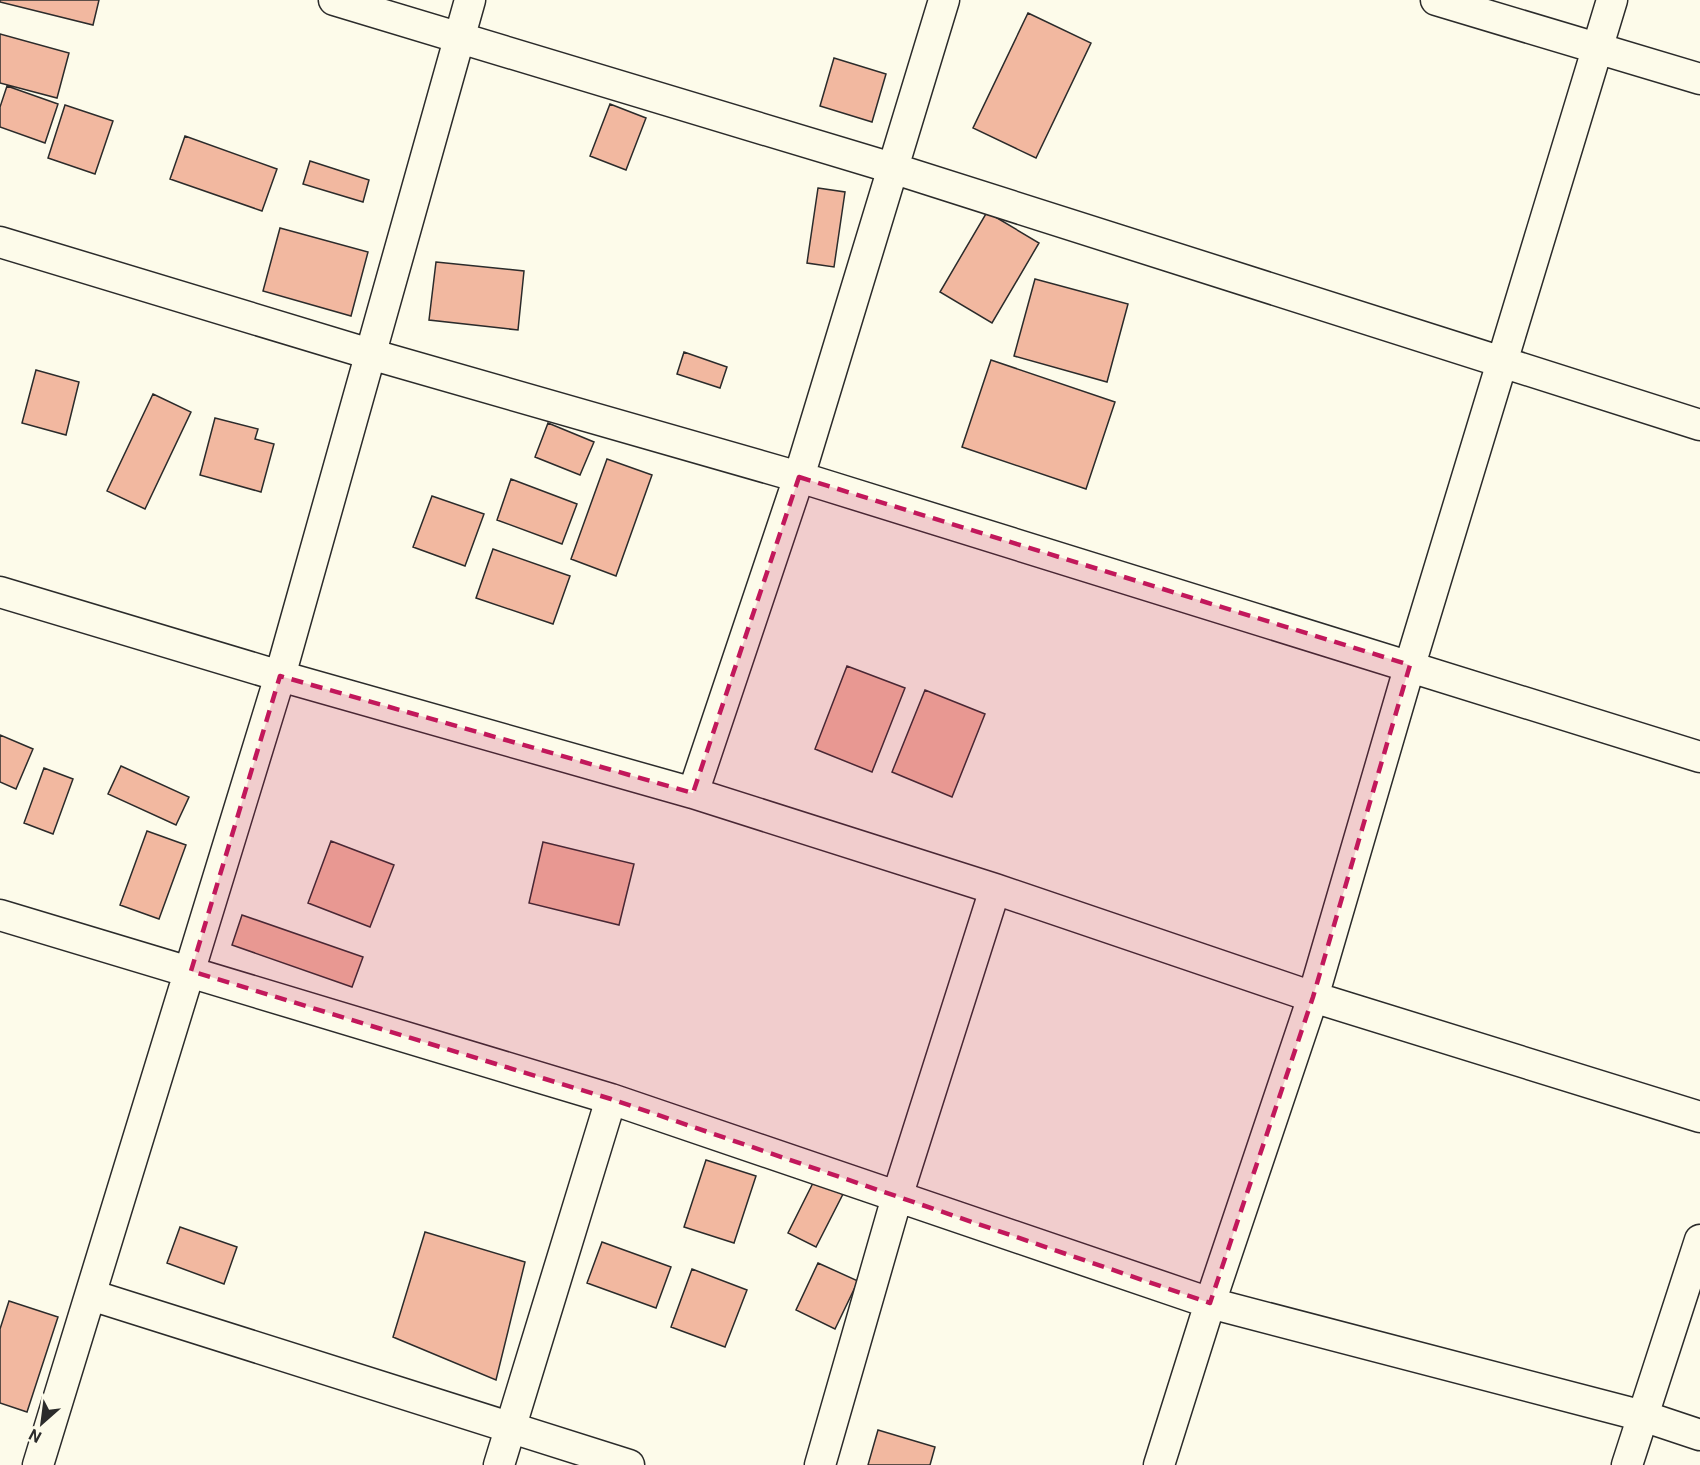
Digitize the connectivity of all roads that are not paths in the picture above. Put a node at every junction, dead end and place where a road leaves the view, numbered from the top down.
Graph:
1 (334, 0) edge
2 (470, 0) edge
3 (944, 0) edge
4 (1436, 0) edge
5 (1612, 0) edge
6 (459, 39) junction
7 (1597, 49) junction
8 (1700, 79) edge
9 (892, 168) junction
10 (0, 242) edge
11 (370, 354) junction
12 (1502, 362) junction
13 (1700, 424) edge
14 (799, 477) junction
15 (0, 592) edge
16 (1410, 665) junction
17 (280, 676) junction
18 (1700, 757) edge
19 (693, 793) junction
20 (995, 890) junction
21 (0, 915) edge
22 (191, 971) junction
23 (1313, 997) junction
24 (611, 1099) junction
25 (1700, 1117) edge
26 (897, 1197) junction
27 (1700, 1239) edge
28 (91, 1295) junction
29 (1210, 1303) junction
30 (1643, 1416) junction
31 (511, 1427) junction
32 (1700, 1435) edge
33 (38, 1465) edge
34 (499, 1465) edge
35 (629, 1465) edge
36 (820, 1465) edge
37 (1159, 1465) edge
38 (1627, 1465) edge

1 - 6 street
2 - 6 street
3 - 9 street
4 - 7 street
5 - 7 street
6 - 9 street
6 - 11 street
7 - 8 street
7 - 12 street
9 - 12 street
9 - 14 street
10 - 11 street
11 - 14 street
11 - 17 street
12 - 13 street
12 - 16 street
14 - 16 street
14 - 19 street
15 - 17 street
16 - 18 street
16 - 23 street
17 - 19 street
17 - 22 street
19 - 20 street
20 - 23 street
20 - 26 street
21 - 22 street
22 - 24 street
22 - 28 street
23 - 25 street
23 - 29 street
24 - 26 street
24 - 31 street
26 - 29 street
26 - 36 street
27 - 30 street
28 - 31 street
28 - 33 street
29 - 30 street
29 - 37 street
30 - 32 street
30 - 38 street
31 - 34 street
31 - 35 street

